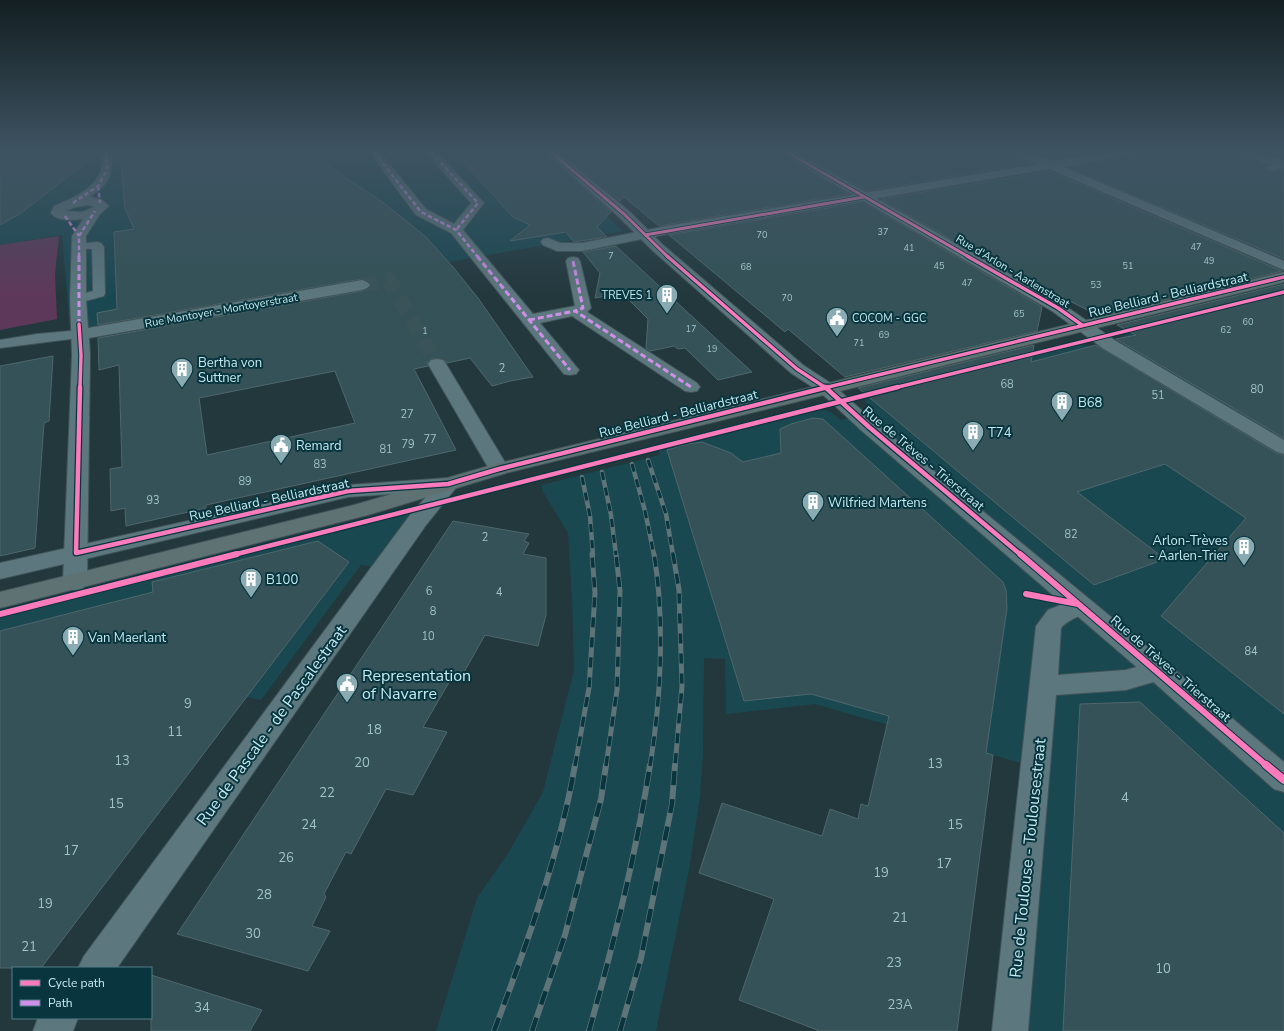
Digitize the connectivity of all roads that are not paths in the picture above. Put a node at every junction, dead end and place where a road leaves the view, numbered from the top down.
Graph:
1 (77, 200) edge
2 (98, 200) edge
3 (412, 200) edge
4 (475, 200) edge
5 (605, 200) edge
6 (846, 200) edge
7 (869, 200) edge
8 (1132, 200) edge
9 (73, 203) junction
10 (98, 207) junction
11 (64, 216) junction
12 (456, 230) junction
13 (645, 235) junction
14 (79, 241) junction
15 (548, 242) dead end
16 (573, 261) dead end
17 (1284, 266) edge
18 (1284, 277) edge
19 (362, 285) tunnel mouth
20 (78, 299) junction
21 (575, 311) junction
22 (529, 320) junction
23 (1082, 325) junction
24 (80, 329) junction
25 (0, 344) edge
26 (437, 364) tunnel mouth
27 (570, 370) dead end
28 (691, 387) dead end
29 (826, 388) junction
30 (1284, 448) edge
31 (498, 469) junction
32 (448, 484) junction
33 (76, 553) junction
34 (0, 571) edge
35 (75, 582) junction
36 (0, 600) edge
37 (1080, 605) junction
38 (1158, 671) junction
39 (1044, 686) junction
40 (1284, 780) edge
41 (97, 967) edge
42 (59, 1019) edge
43 (51, 1031) edge
44 (1010, 1031) edge

1 - 9 street
2 - 10 street
3 - 12 street
4 - 12 street
5 - 13 street, Rue de Trèves - Trierstraat
6 - 13 street
7 - 23 street, Rue d'Arlon - Aarlenstraat
8 - 17 street
9 - 10 street
9 - 11 street
10 - 11 street
10 - 14 street
11 - 14 street
12 - 22 street
13 - 15 street
13 - 29 street, Rue de Trèves - Trierstraat
14 - 20 street
14 - 20 lane
16 - 21 street
18 - 23 main road, Rue Belliard - Belliardstraat
19 - 24 street, Rue Montoyer - Montoyerstraat
20 - 24 street
21 - 22 street
21 - 28 street
22 - 27 street
23 - 29 main road, Rue Belliard - Belliardstraat
23 - 30 street, Rue d'Arlon - Aarlenstraat
24 - 25 lane
24 - 33 street
26 - 31 street
29 - 31 main road, Rue Belliard - Belliardstraat
29 - 37 street, Rue de Trèves - Trierstraat
31 - 32 main road, Rue Belliard - Belliardstraat
32 - 33 street, Rue Belliard - Belliardstraat
32 - 35 main road, Rue Belliard - Belliardstraat
32 - 41 street, Rue de Pascale - de Pascalestraat
33 - 34 street, Rue Belliard - Belliardstraat
33 - 35 street
35 - 36 main road, Rue Belliard - Belliardstraat
37 - 38 street, Rue de Trèves - Trierstraat
37 - 39 street, Rue de Toulouse - Toulousestraat
38 - 39 street
38 - 40 street, Rue de Trèves - Trierstraat
39 - 44 street, Rue de Toulouse - Toulousestraat
42 - 43 street

